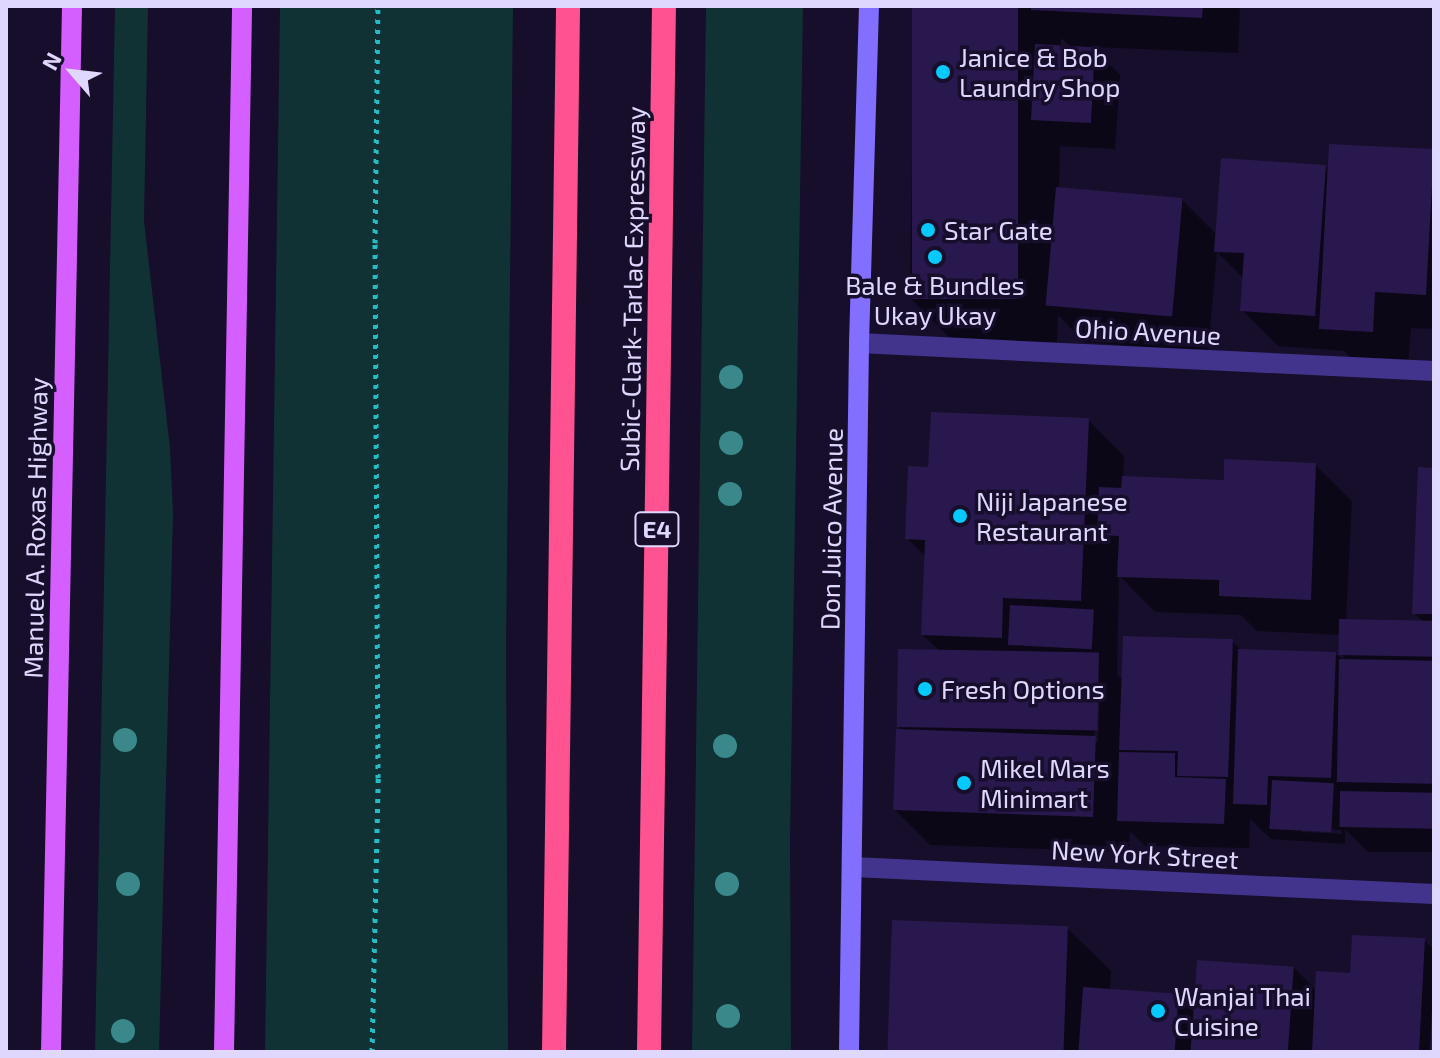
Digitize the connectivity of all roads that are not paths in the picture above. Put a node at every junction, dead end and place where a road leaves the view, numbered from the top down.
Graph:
1 (72, 6) edge
2 (242, 6) edge
3 (568, 6) edge
4 (664, 6) edge
5 (869, 6) edge
6 (859, 343) junction
7 (1434, 371) edge
8 (853, 867) junction
9 (1434, 894) edge
10 (51, 1052) edge
11 (224, 1052) edge
12 (554, 1052) edge
13 (649, 1052) edge
14 (849, 1052) edge

1 - 10 main road, Manuel A. Roxas Highway
2 - 11 main road
3 - 12 highway
4 - 13 highway, Subic-Clark-Tarlac Expressway / E4
5 - 6 main road, Don Juico Avenue
6 - 7 street, Ohio Avenue
6 - 8 main road, Don Juico Avenue
8 - 9 street, New York Street
8 - 14 main road, Don Juico Avenue

